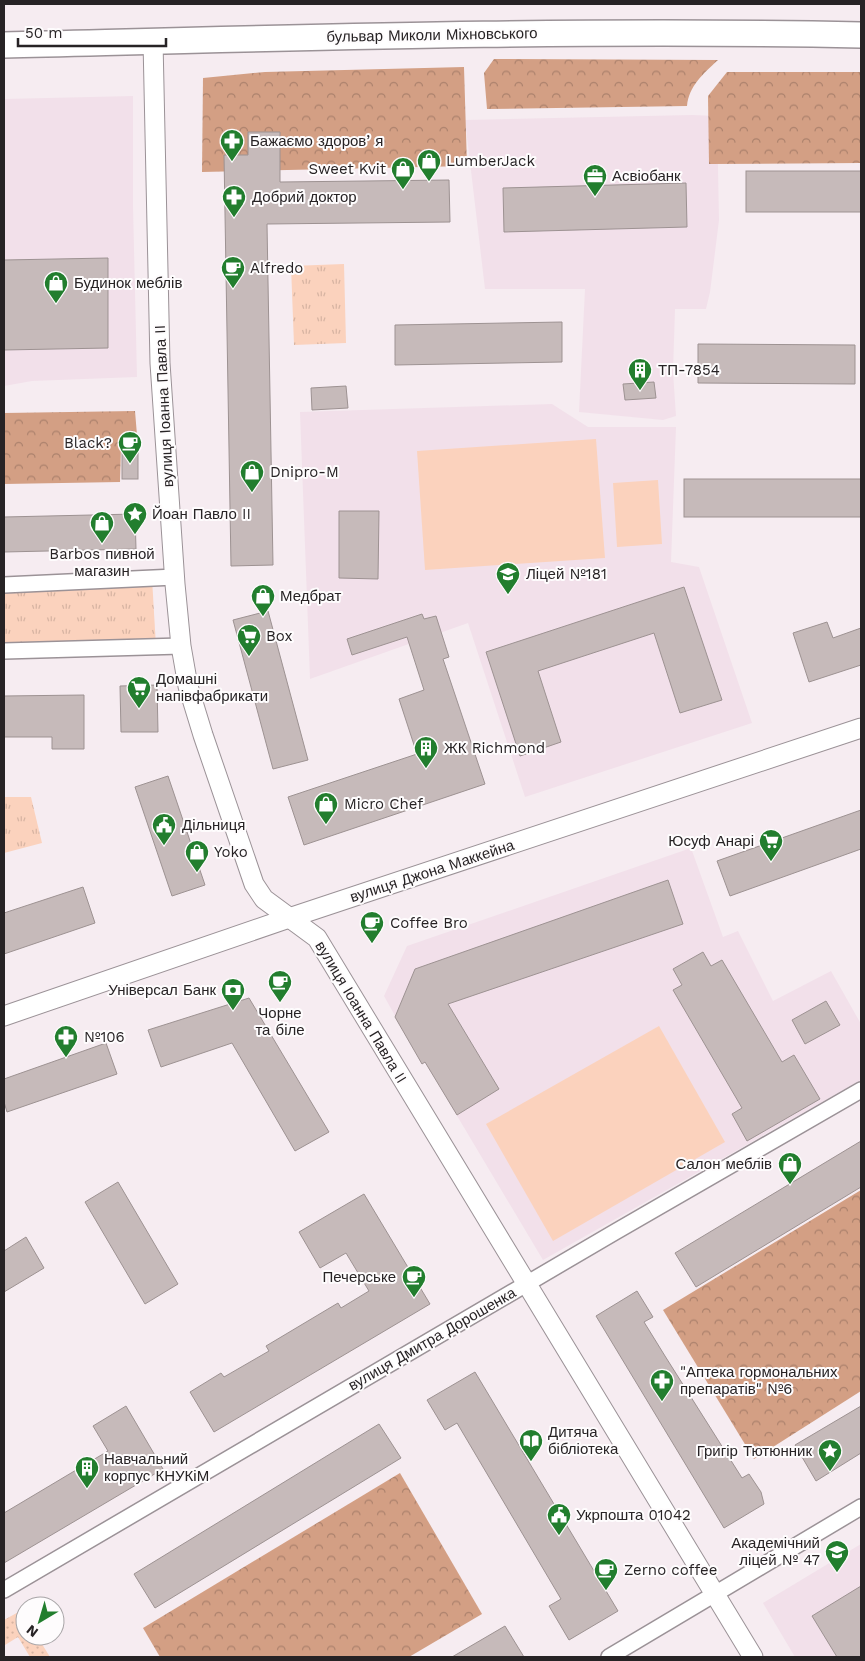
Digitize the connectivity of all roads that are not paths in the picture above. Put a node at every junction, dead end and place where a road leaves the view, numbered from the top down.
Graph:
1 (861, 35) edge
2 (153, 41) junction
3 (4, 45) edge
4 (175, 577) junction
5 (4, 585) edge
6 (181, 646) junction
7 (4, 651) edge
8 (861, 728) edge
9 (289, 918) junction
10 (4, 1016) edge
11 (861, 1090) edge
12 (527, 1284) junction
13 (861, 1507) edge
14 (4, 1590) edge
15 (715, 1594) junction
16 (609, 1657) edge
17 (753, 1657) edge

1 - 2 highway, бульвар Миколи Міхновського
2 - 3 highway, бульвар Миколи Міхновського
2 - 4 street, вулиця Іоанна Павла II
4 - 5 street
4 - 6 street, вулиця Іоанна Павла II
6 - 7 street
6 - 9 street, вулиця Іоанна Павла II
8 - 9 street, вулиця Джона Маккейна
9 - 10 street, вулиця Джона Маккейна
9 - 12 street, вулиця Іоанна Павла II
11 - 12 street, вулиця Дмитра Дорошенка
12 - 14 street, вулиця Дмитра Дорошенка
12 - 15 street, вулиця Іоанна Павла II
13 - 15 street
15 - 16 street
15 - 17 street, вулиця Іоанна Павла II

